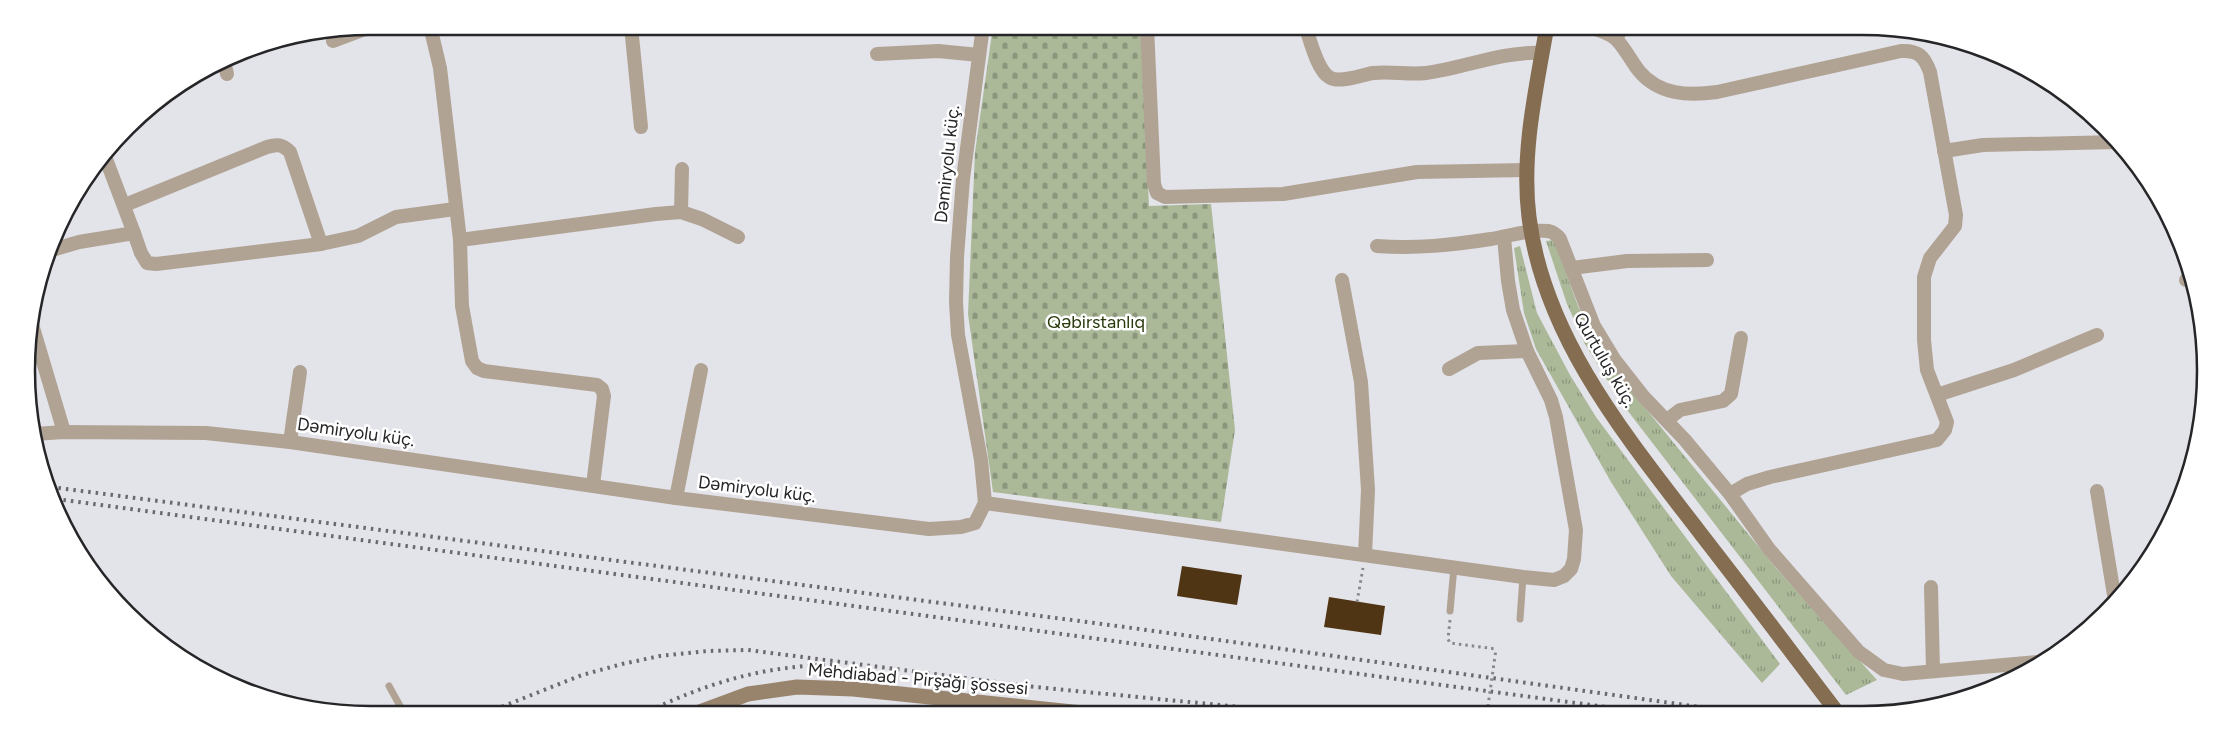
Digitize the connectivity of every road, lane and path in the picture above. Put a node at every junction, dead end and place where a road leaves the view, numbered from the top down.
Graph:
1 (432, 35) edge
2 (632, 35) edge
3 (982, 35) edge
4 (1147, 35) edge
5 (1308, 35) edge
6 (1545, 35) edge
7 (1610, 35) edge
8 (1618, 35) edge
9 (345, 36) edge
10 (1616, 39) junction
11 (333, 41) dead end
12 (1542, 53) junction
13 (877, 54) dead end
14 (979, 55) junction
15 (641, 128) dead end
16 (2108, 142) edge
17 (1944, 151) junction
18 (107, 162) edge
19 (682, 169) dead end
20 (1527, 170) junction
21 (125, 205) junction
22 (455, 209) junction
23 (681, 212) junction
24 (1531, 232) junction
25 (134, 233) junction
26 (738, 237) dead end
27 (1504, 237) junction
28 (460, 240) junction
29 (321, 244) junction
30 (1377, 246) dead end
31 (59, 248) edge
32 (1707, 260) dead end
33 (1572, 268) junction
34 (1342, 280) dead end
35 (2097, 335) dead end
36 (1741, 338) dead end
37 (37, 343) edge
38 (1527, 351) junction
39 (1449, 369) dead end
40 (701, 370) dead end
41 (300, 372) dead end
42 (1937, 395) junction
43 (1666, 420) junction
44 (64, 432) junction
45 (41, 434) edge
46 (290, 442) junction
47 (593, 485) junction
48 (2097, 491) dead end
49 (1730, 494) junction
50 (676, 498) junction
51 (985, 503) junction
52 (1365, 555) junction
53 (1454, 567) junction
54 (1523, 577) junction
55 (1931, 587) dead end
56 (2114, 592) edge
57 (1357, 602) dead end
58 (1450, 611) joint
59 (1520, 619) dead end
60 (2025, 663) edge
61 (1933, 670) junction
62 (389, 686) dead end
63 (400, 706) edge
64 (716, 706) edge
65 (1012, 706) edge
66 (1488, 706) edge
67 (1833, 706) edge

1 - 22 street
2 - 15 street
3 - 14 street, Dəmiryolu küç.
4 - 20 street
5 - 12 street
6 - 12 main road, Qurtuluş küç.
7 - 10 street
8 - 10 street
9 - 11 street
10 - 17 street
12 - 20 main road, Qurtuluş küç.
13 - 14 street
14 - 51 street, Dəmiryolu küç.
16 - 17 street
17 - 42 street
18 - 21 street
19 - 23 street
20 - 24 main road, Qurtuluş küç.
21 - 25 street
21 - 29 street
22 - 28 street
22 - 29 street
23 - 26 street
23 - 28 street
24 - 27 street
24 - 33 street
24 - 67 main road, Qurtuluş küç.
25 - 29 street
25 - 31 street
27 - 30 street
27 - 38 street
28 - 47 street
32 - 33 street
33 - 43 street
34 - 52 street
35 - 42 street
36 - 43 street
37 - 44 street
38 - 39 street
38 - 54 street
40 - 50 street
41 - 46 street
42 - 49 street
43 - 49 street
44 - 45 street, Dəmiryolu küç.
44 - 46 street, Dəmiryolu küç.
46 - 47 street, Dəmiryolu küç.
47 - 50 street, Dəmiryolu küç.
48 - 56 street
49 - 61 street
50 - 51 street, Dəmiryolu küç.
51 - 52 street
52 - 53 street
52 - 57 path
53 - 54 street
53 - 58 lane
54 - 59 lane
55 - 61 street
58 - 66 path, bridge
60 - 61 street
62 - 63 lane
64 - 65 main road, Mehdiabad - Pirşağı şossesi

